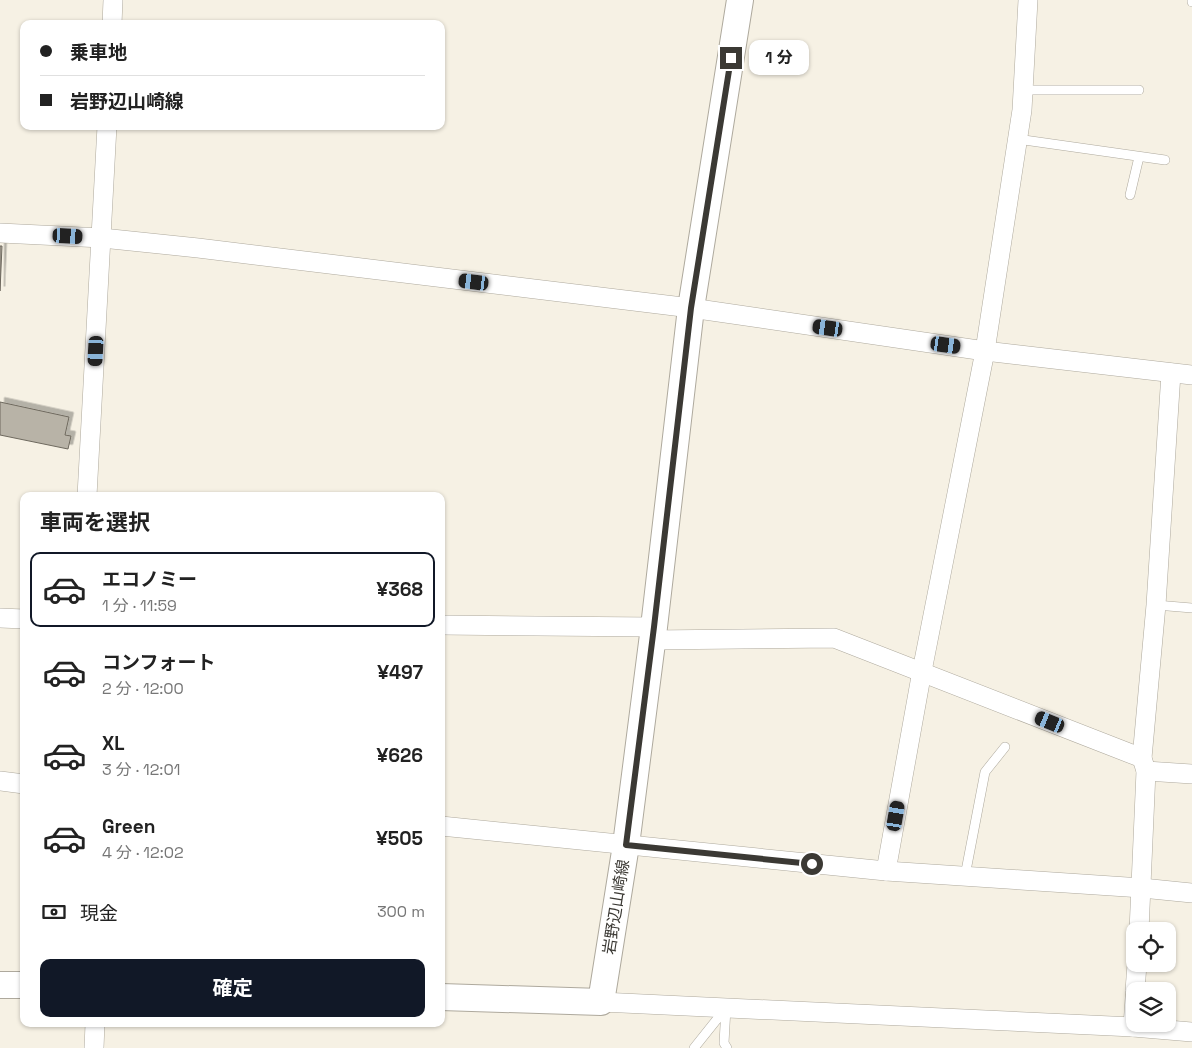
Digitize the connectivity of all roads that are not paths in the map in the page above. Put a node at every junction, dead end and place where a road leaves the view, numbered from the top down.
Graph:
1 (113, 0) edge
2 (740, 0) edge
3 (1028, 0) edge
4 (112, 20) edge
5 (1023, 90) junction
6 (1139, 90) dead end
7 (107, 130) edge
8 (1017, 139) junction
9 (1139, 157) junction
10 (1165, 160) dead end
11 (1130, 195) dead end
12 (0, 233) edge
13 (102, 238) junction
14 (691, 308) junction
15 (985, 351) junction
16 (1171, 373) junction
17 (1192, 375) edge
18 (87, 492) edge
19 (1156, 605) junction
20 (1192, 608) edge
21 (0, 618) edge
22 (20, 618) edge
23 (445, 625) edge
24 (653, 634) junction
25 (922, 671) junction
26 (1005, 747) dead end
27 (1144, 764) junction
28 (1192, 774) edge
29 (0, 781) edge
30 (20, 784) edge
31 (445, 826) edge
32 (626, 845) junction
33 (886, 871) junction
34 (964, 876) junction
35 (1142, 888) junction
36 (1192, 893) edge
37 (1140, 922) edge
38 (0, 985) edge
39 (20, 985) edge
40 (445, 997) edge
41 (601, 1002) junction
42 (726, 1008) junction
43 (95, 1027) edge
44 (1126, 1027) edge
45 (1176, 1031) edge
46 (1192, 1032) edge
47 (94, 1048) edge
48 (694, 1048) edge
49 (727, 1048) edge

1 - 4 street
2 - 14 main road, 岩野辺山崎線
3 - 5 street
5 - 6 lane
5 - 8 street
7 - 13 street
8 - 9 lane
8 - 15 street
9 - 10 lane
9 - 11 lane
12 - 13 street
13 - 14 street
13 - 18 street
14 - 15 street
14 - 24 main road, 岩野辺山崎線
15 - 16 street
15 - 25 street
16 - 17 street
16 - 19 street
19 - 20 lane
19 - 27 street
21 - 22 street
23 - 24 street
24 - 25 street
24 - 32 main road, 岩野辺山崎線
25 - 27 street
25 - 33 street
26 - 34 lane
27 - 28 street
27 - 35 street
29 - 30 street
31 - 32 street
32 - 33 street
32 - 41 main road, 岩野辺山崎線
33 - 34 street
34 - 35 street
35 - 36 street
35 - 37 street
38 - 39 main road
40 - 41 main road
41 - 42 street
42 - 44 street
42 - 48 lane
42 - 49 lane
43 - 47 street
45 - 46 street

